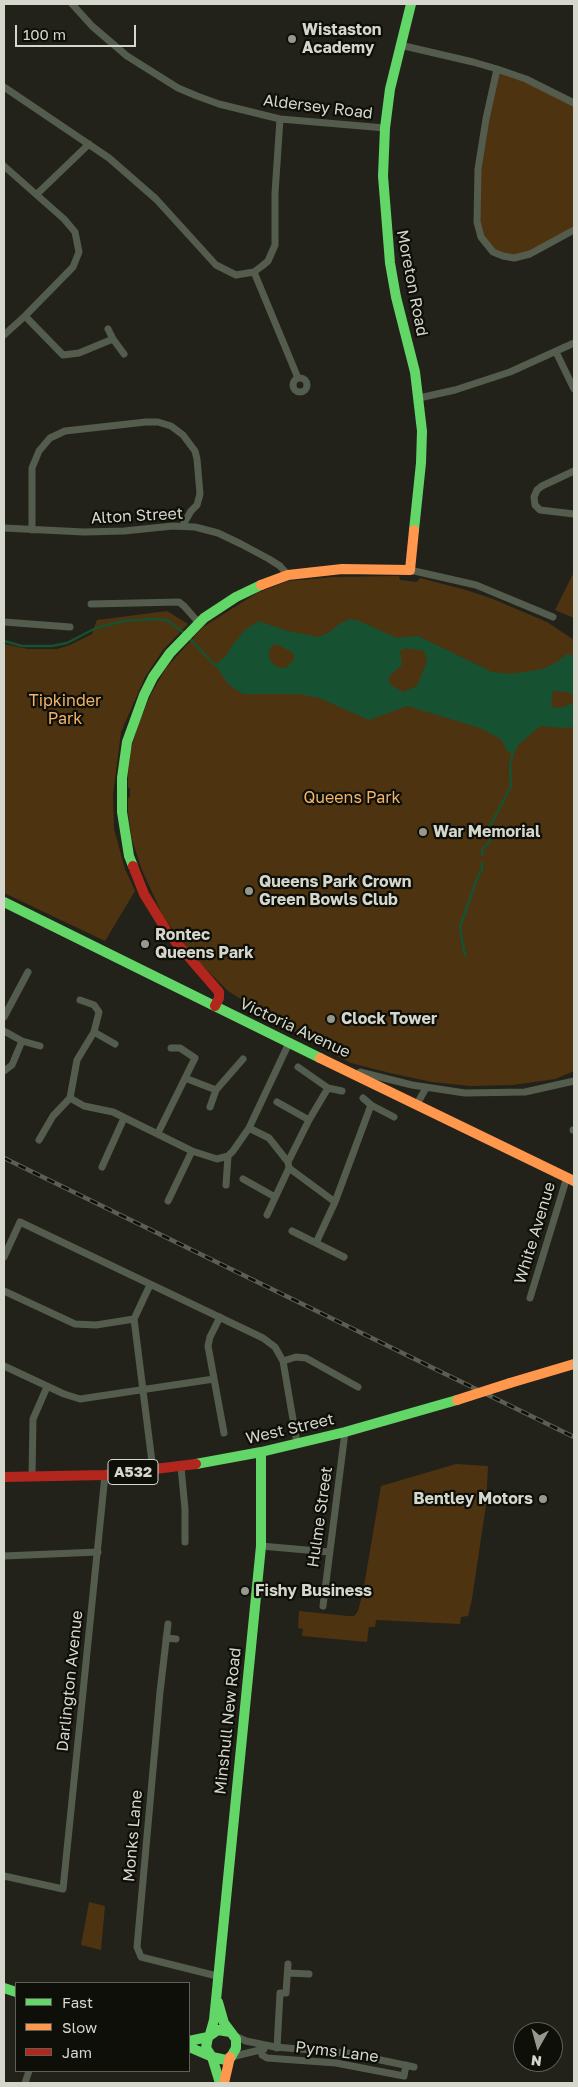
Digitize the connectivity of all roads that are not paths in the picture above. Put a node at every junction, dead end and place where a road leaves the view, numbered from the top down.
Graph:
1 (72, 4) edge
2 (411, 4) edge
3 (400, 45) junction
4 (497, 69) junction
5 (4, 87) edge
6 (574, 103) edge
7 (280, 119) junction
8 (385, 128) junction
9 (89, 144) junction
10 (4, 166) edge
11 (37, 194) junction
12 (574, 230) edge
13 (254, 272) junction
14 (25, 316) junction
15 (108, 329) dead end
16 (4, 335) edge
17 (113, 339) junction
18 (574, 344) edge
19 (556, 352) junction
20 (124, 354) dead end
21 (298, 378) dead end
22 (574, 389) edge
23 (418, 398) junction
24 (574, 471) edge
25 (574, 514) edge
26 (183, 525) junction
27 (4, 528) edge
28 (32, 530) junction
29 (410, 570) junction
30 (288, 575) junction
31 (91, 604) dead end
32 (553, 617) dead end
33 (4, 622) edge
34 (199, 623) junction
35 (70, 627) dead end
36 (4, 902) edge
37 (28, 972) dead end
38 (80, 1000) dead end
39 (215, 1006) junction
40 (4, 1017) edge
41 (4, 1031) edge
42 (94, 1032) junction
43 (22, 1041) junction
44 (115, 1044) dead end
45 (289, 1044) junction
46 (40, 1046) dead end
47 (171, 1048) dead end
48 (243, 1059) dead end
49 (298, 1067) dead end
50 (345, 1068) junction
51 (4, 1071) edge
52 (185, 1078) junction
53 (574, 1081) edge
54 (328, 1088) junction
55 (426, 1088) junction
56 (216, 1090) junction
57 (342, 1091) dead end
58 (70, 1098) junction
59 (363, 1098) dead end
60 (277, 1102) dead end
61 (417, 1104) junction
62 (371, 1105) junction
63 (210, 1107) dead end
64 (394, 1116) dead end
65 (124, 1118) junction
66 (309, 1120) junction
67 (249, 1128) junction
68 (158, 1133) junction
69 (39, 1140) dead end
70 (192, 1151) junction
71 (228, 1156) junction
72 (289, 1165) junction
73 (102, 1167) dead end
74 (243, 1179) dead end
75 (571, 1179) edge
76 (226, 1185) dead end
77 (275, 1197) junction
78 (168, 1201) dead end
79 (335, 1202) junction
80 (267, 1215) dead end
81 (292, 1231) dead end
82 (316, 1243) junction
83 (4, 1256) edge
84 (344, 1257) dead end
85 (150, 1285) junction
86 (4, 1291) edge
87 (530, 1298) dead end
88 (220, 1317) junction
89 (134, 1319) junction
90 (283, 1360) junction
91 (574, 1364) edge
92 (4, 1366) edge
93 (214, 1379) junction
94 (47, 1387) junction
95 (358, 1387) dead end
96 (143, 1389) junction
97 (345, 1432) junction
98 (224, 1433) dead end
99 (297, 1443) junction
100 (261, 1452) junction
101 (181, 1467) junction
102 (153, 1470) junction
103 (105, 1475) junction
104 (32, 1476) junction
105 (4, 1477) edge
106 (185, 1542) dead end
107 (261, 1546) junction
108 (98, 1552) junction
109 (329, 1552) junction
110 (4, 1556) edge
111 (323, 1606) dead end
112 (168, 1624) dead end
113 (166, 1638) junction
114 (176, 1639) dead end
115 (4, 1876) edge
116 (288, 1964) dead end
117 (288, 1973) junction
118 (310, 1974) dead end
119 (217, 1976) junction
120 (216, 1993) junction
121 (232, 2034) junction
122 (209, 2035) junction
123 (190, 2041) edge
124 (190, 2047) edge
125 (261, 2047) junction
126 (276, 2047) junction
127 (211, 2057) junction
128 (231, 2057) junction
129 (406, 2065) junction
130 (414, 2067) dead end
131 (222, 2083) edge

1 - 7 street, Aldersey Road
2 - 3 street, Moreton Road
3 - 4 street
3 - 8 street, Moreton Road
4 - 6 street
4 - 12 street
5 - 9 street
7 - 8 street, Aldersey Road
7 - 13 street
8 - 23 street, Moreton Road
9 - 11 street
9 - 13 street
10 - 11 street
11 - 14 street
13 - 21 street
14 - 16 street
14 - 17 street
15 - 17 street
17 - 20 street
18 - 19 street
19 - 22 street
19 - 23 street
23 - 29 street, Moreton Road
24 - 25 street
26 - 28 street, Alton Street
26 - 28 street
26 - 30 street, Alton Street
27 - 28 street, Alton Street
29 - 30 street
29 - 32 street
30 - 34 street
31 - 34 street
33 - 35 street
34 - 39 street
36 - 39 street, Victoria Avenue
37 - 40 street
38 - 42 street
39 - 45 street, Victoria Avenue
41 - 43 street
42 - 44 street
42 - 58 street
43 - 46 street
43 - 51 street
45 - 50 street, Victoria Avenue
45 - 67 street
47 - 52 street
48 - 56 street
49 - 54 street
50 - 55 street
50 - 61 street, Victoria Avenue
52 - 56 street
52 - 68 street
53 - 55 street
54 - 57 street
54 - 66 street
55 - 61 street
56 - 63 street
58 - 65 street
58 - 69 street
59 - 62 street
60 - 66 street
61 - 75 street, Victoria Avenue
62 - 64 street
62 - 79 street
65 - 68 street
65 - 73 street
66 - 72 street
67 - 71 street
67 - 72 street
68 - 70 street
70 - 71 street
70 - 78 street
71 - 76 street
72 - 77 street
72 - 79 street
74 - 77 street
75 - 87 street, White Avenue
77 - 80 street
79 - 82 street
81 - 82 street
82 - 84 street
83 - 85 street
85 - 88 street
85 - 89 street
86 - 89 street
88 - 90 street
88 - 93 street
89 - 96 street
90 - 95 street
90 - 99 street
91 - 97 street, West Street / A532, bridge
92 - 94 street
93 - 96 street
93 - 98 street
94 - 96 street
94 - 104 street
96 - 102 street
97 - 99 street, West Street / A532
97 - 109 street, Hulme Street
99 - 100 street, West Street / A532
100 - 101 street, West Street / A532
100 - 107 street, Minshull New Road
101 - 102 street, West Street / A532
101 - 106 street
102 - 103 street, West Street / A532
103 - 104 street, West Street / A532
103 - 108 street, Darlington Avenue
104 - 105 street, West Street / A532
107 - 109 street
107 - 119 street, Minshull New Road
108 - 110 street
108 - 115 street, Darlington Avenue
109 - 111 street, Hulme Street
112 - 113 street, Monks Lane
113 - 114 street
113 - 119 street, Monks Lane
116 - 117 street
117 - 118 street
117 - 126 street
119 - 120 street, Minshull New Road
120 - 121 street, Minshull New Road
120 - 122 street, Minshull New Road
121 - 122 street
121 - 125 street, Pyms Lane
121 - 128 street
122 - 123 street
122 - 127 street
124 - 127 street
125 - 126 street, Pyms Lane
125 - 128 street, Pyms Lane
125 - 129 street, Pyms Lane
126 - 129 street, Pyms Lane
127 - 128 street
127 - 131 street
128 - 131 street
129 - 130 street, Pyms Lane

